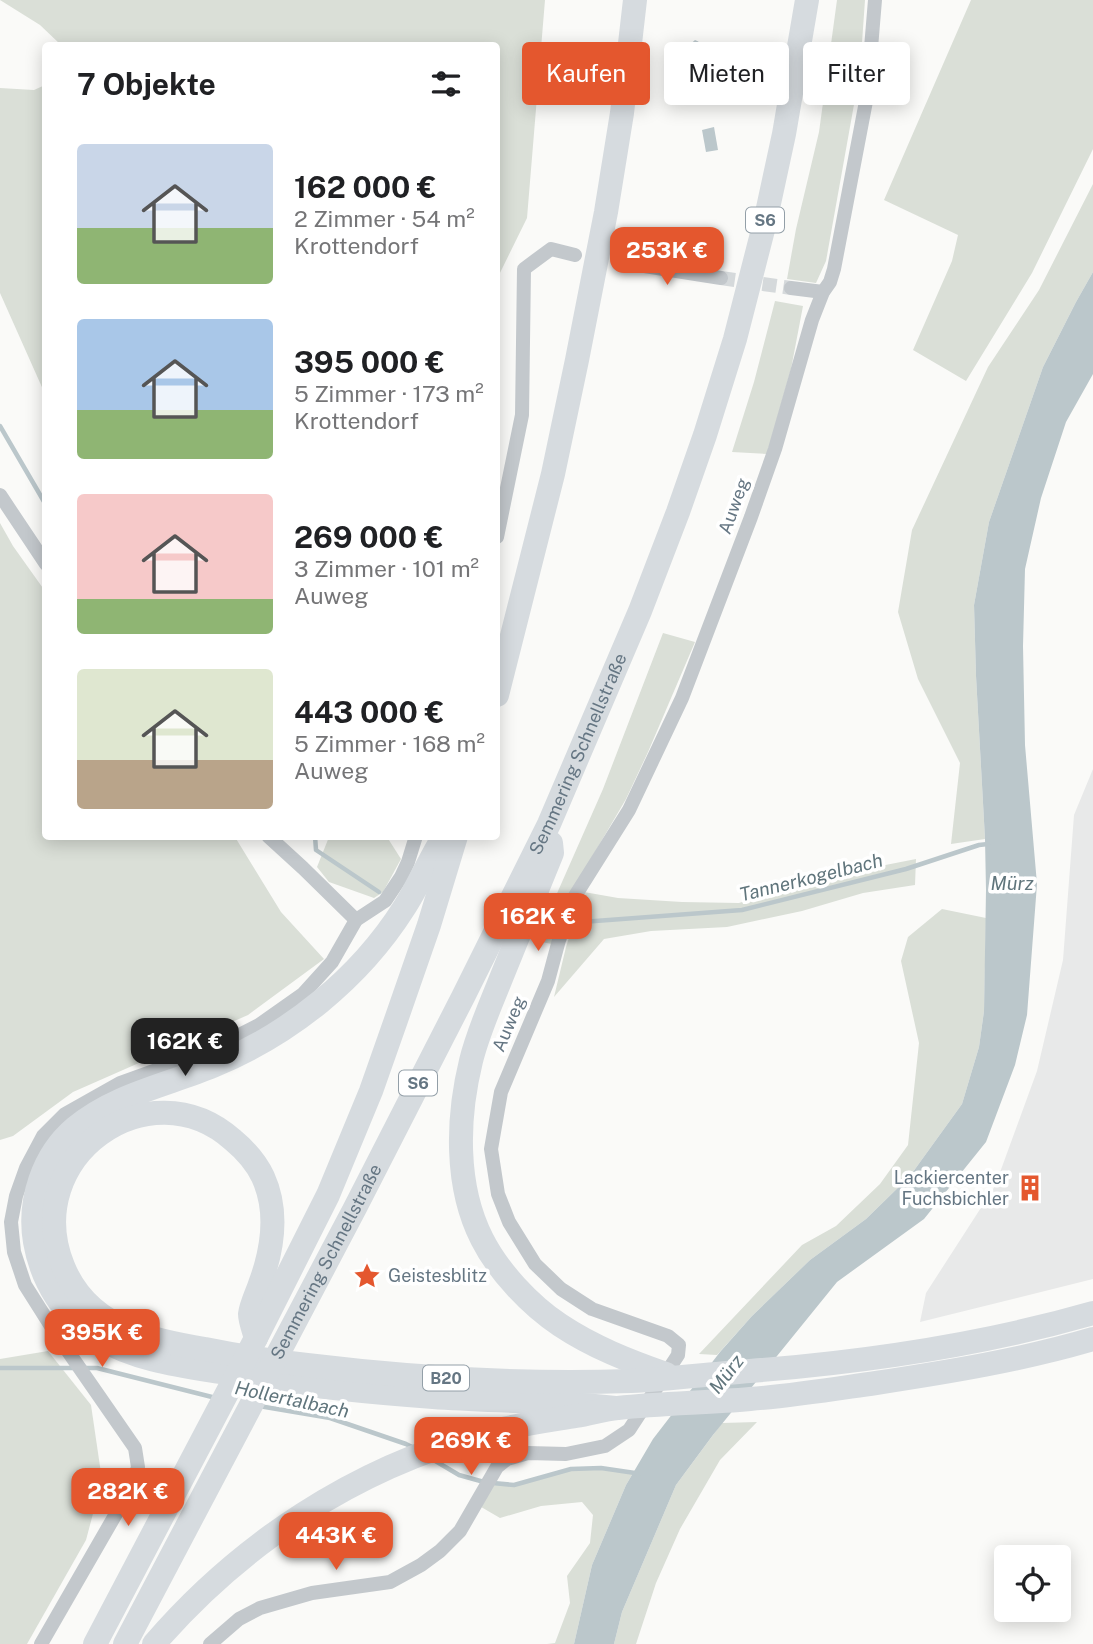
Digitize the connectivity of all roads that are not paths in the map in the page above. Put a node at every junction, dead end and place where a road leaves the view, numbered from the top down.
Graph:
1 (807, 0) edge
2 (875, 0) edge
3 (635, 2) edge
4 (575, 255) dead end
5 (619, 262) dead end
6 (721, 278) tunnel mouth
7 (791, 288) tunnel mouth
8 (823, 292) junction
9 (0, 495) edge
10 (500, 522) edge
11 (42, 558) edge
12 (500, 683) edge
13 (549, 824) junction
14 (272, 840) edge
15 (415, 840) edge
16 (442, 840) edge
17 (455, 840) edge
18 (356, 920) junction
19 (1093, 1313) edge
20 (1093, 1339) edge
21 (255, 1358) junction
22 (640, 1374) junction
23 (615, 1408) junction
24 (41, 1644) edge
25 (95, 1644) edge
26 (125, 1644) edge
27 (154, 1644) edge
28 (210, 1644) edge

1 - 13 highway, Semmering Schnellstraße / S6
2 - 8 street, Auweg
3 - 12 highway
4 - 10 street
5 - 6 street
7 - 8 street
8 - 28 street, Auweg
9 - 11 street
13 - 22 highway
13 - 26 highway, Semmering Schnellstraße / S6
14 - 18 street
15 - 18 street
16 - 21 highway
17 - 21 highway, Semmering Schnellstraße / S6
18 - 24 street
19 - 22 highway
20 - 23 highway, B20
21 - 21 highway
21 - 22 highway, B20
21 - 23 highway, B20
21 - 25 highway, Semmering Schnellstraße / S6
23 - 27 highway

